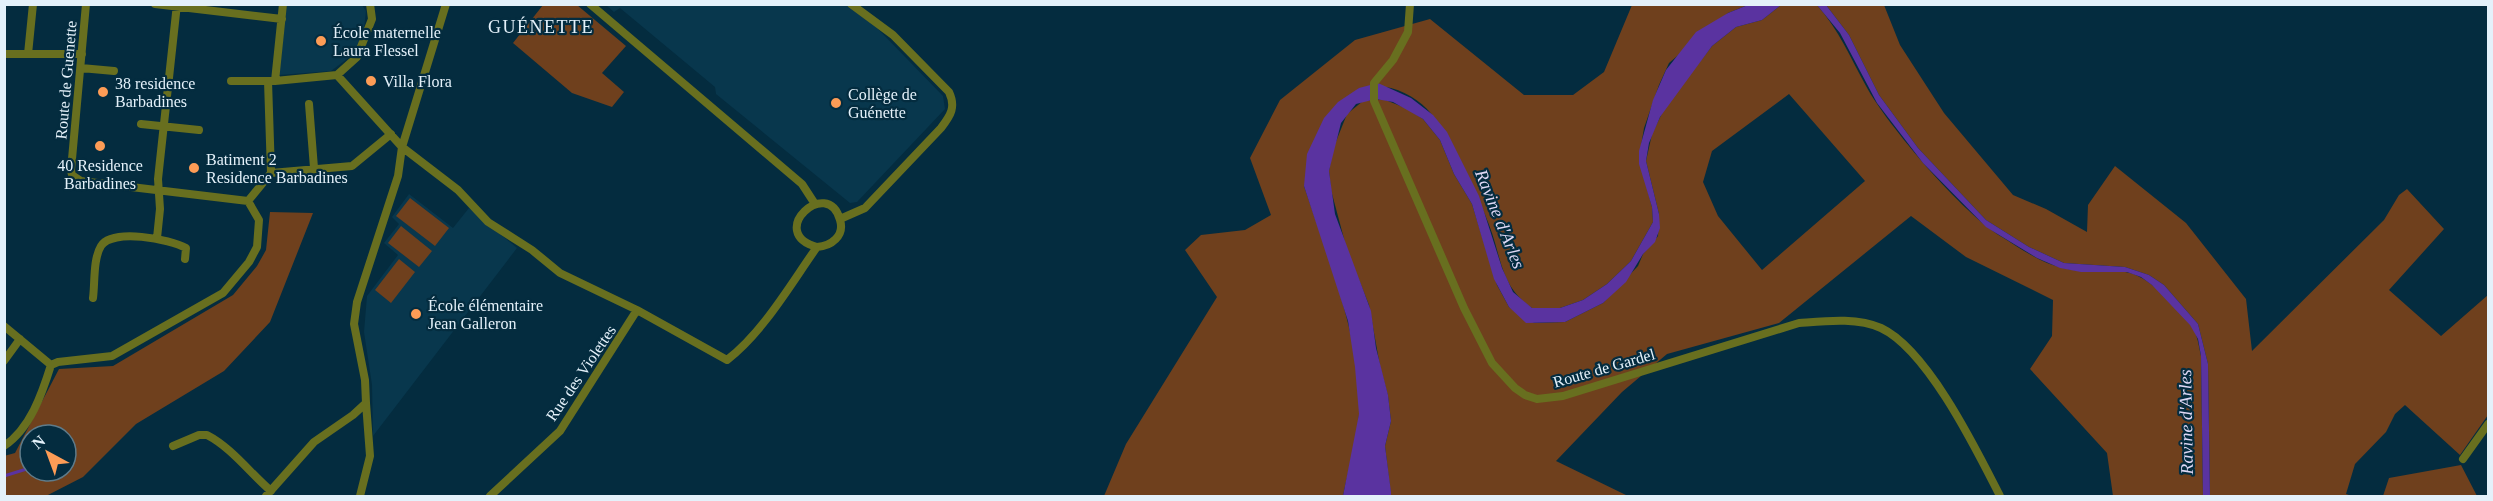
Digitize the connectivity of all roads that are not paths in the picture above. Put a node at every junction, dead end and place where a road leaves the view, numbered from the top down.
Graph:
1 (33, 4) edge
2 (86, 4) edge
3 (155, 4) edge
4 (283, 4) edge
5 (370, 4) edge
6 (446, 4) edge
7 (590, 4) edge
8 (851, 4) edge
9 (1410, 4) edge
10 (177, 6) edge
11 (282, 19) junction
12 (4, 54) edge
13 (28, 54) junction
14 (82, 54) junction
15 (81, 68) junction
16 (114, 71) dead end
17 (337, 75) junction
18 (231, 81) dead end
19 (272, 81) junction
20 (309, 104) dead end
21 (141, 124) dead end
22 (164, 127) junction
23 (199, 130) dead end
24 (391, 134) junction
25 (402, 147) junction
26 (314, 168) junction
27 (270, 173) junction
28 (158, 192) junction
29 (248, 201) junction
30 (815, 204) junction
31 (840, 219) junction
32 (157, 238) junction
33 (817, 247) junction
34 (185, 259) dead end
35 (93, 298) dead end
36 (638, 310) junction
37 (4, 326) edge
38 (20, 339) junction
39 (4, 361) edge
40 (51, 365) junction
41 (366, 403) junction
42 (2488, 424) edge
43 (4, 446) edge
44 (173, 446) dead end
45 (2463, 459) dead end
46 (269, 494) edge
47 (360, 496) edge
48 (490, 496) edge
49 (2000, 496) edge

1 - 13 street
2 - 14 street, Route de Guenette
3 - 10 street
4 - 11 street
5 - 17 street
6 - 25 street
7 - 30 street
8 - 31 street
9 - 49 street, Route de Gardel
10 - 11 street
10 - 22 street
11 - 19 street
12 - 13 street
13 - 14 street
14 - 15 street, Route de Guenette
15 - 16 street
15 - 28 street, Route de Guenette
17 - 19 street
17 - 24 street
18 - 19 street
19 - 27 street
20 - 26 street
21 - 22 street
22 - 23 street
22 - 28 street
24 - 25 street
24 - 26 street
25 - 36 street
25 - 41 street
26 - 27 street
27 - 29 street
28 - 29 street, Route de Guenette
28 - 32 street
29 - 40 street
30 - 31 street
30 - 33 street
31 - 33 street
32 - 34 street
32 - 35 street
33 - 36 street
36 - 48 street, Rue des Violettes
37 - 38 street
38 - 39 street
38 - 40 street
40 - 43 street
41 - 46 street
41 - 47 street
42 - 45 street
44 - 46 street

